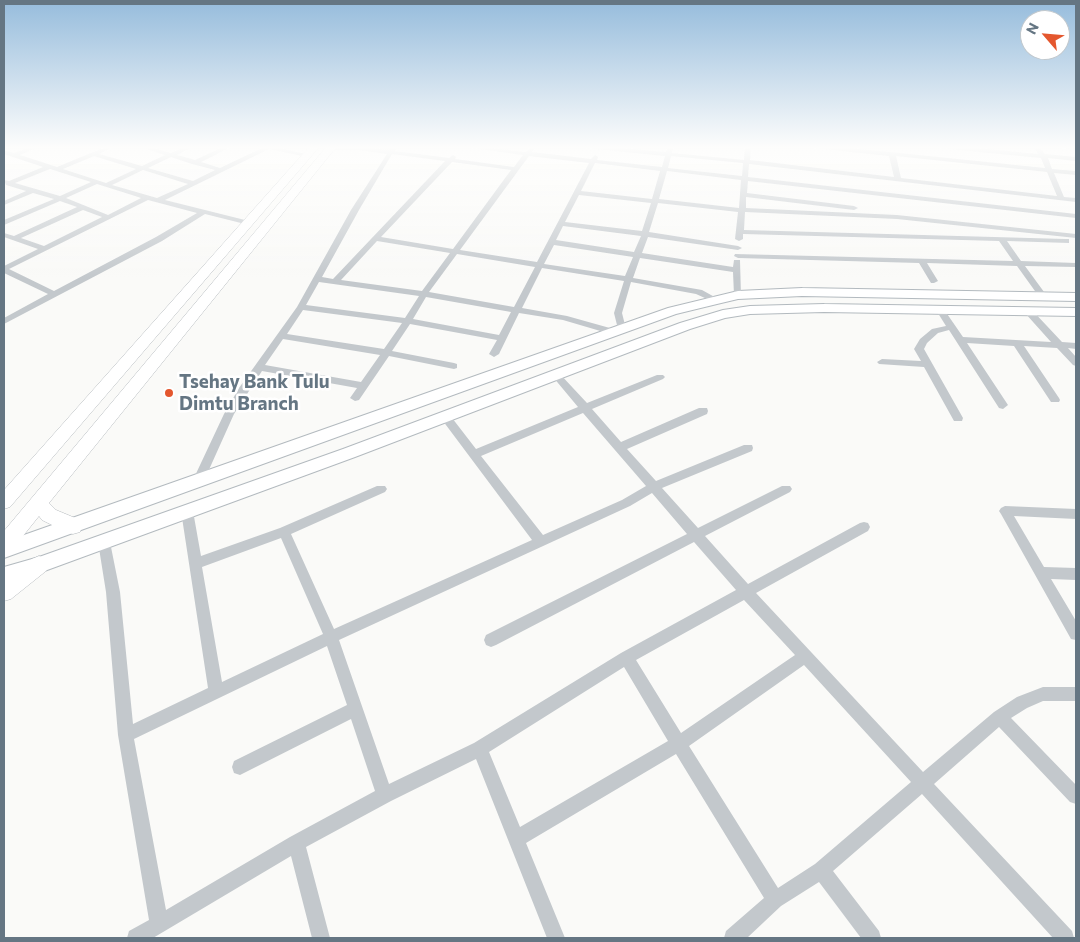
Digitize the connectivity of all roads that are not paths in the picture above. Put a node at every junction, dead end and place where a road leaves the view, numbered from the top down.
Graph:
1 (33, 190) joint
2 (78, 190) edge
3 (122, 190) edge
4 (179, 190) edge
5 (275, 190) edge
6 (296, 190) edge
7 (369, 190) edge
8 (422, 190) edge
9 (499, 190) edge
10 (579, 190) edge
11 (658, 190) edge
12 (744, 190) edge
13 (849, 190) edge
14 (984, 190) edge
15 (1058, 190) edge
16 (577, 193) junction
17 (744, 195) junction
18 (58, 198) junction
19 (147, 198) junction
20 (1062, 199) junction
21 (1076, 200) edge
22 (157, 201) junction
23 (654, 202) junction
24 (4, 203) edge
25 (84, 207) junction
26 (742, 210) junction
27 (202, 213) junction
28 (897, 216) junction
29 (1076, 216) edge
30 (108, 217) junction
31 (4, 223) edge
32 (246, 223) junction
33 (561, 224) junction
34 (740, 232) junction
35 (644, 234) junction
36 (4, 235) edge
37 (1076, 238) edge
38 (14, 239) junction
39 (376, 239) junction
40 (1001, 239) junction
41 (552, 242) junction
42 (44, 249) junction
43 (455, 252) junction
44 (738, 252) junction
45 (636, 256) junction
46 (922, 262) junction
47 (1017, 263) junction
48 (539, 265) junction
49 (1076, 265) edge
50 (4, 270) edge
51 (737, 270) junction
52 (628, 278) junction
53 (316, 279) junction
54 (335, 281) junction
55 (934, 281) dead end
56 (54, 294) junction
57 (424, 294) junction
58 (738, 295) junction
59 (1043, 296) junction
60 (1076, 297) edge
61 (716, 300) junction
62 (301, 307) junction
63 (516, 310) junction
64 (940, 310) junction
65 (1028, 312) junction
66 (1076, 312) edge
67 (6, 317) edge
68 (408, 322) junction
69 (952, 327) junction
70 (618, 331) junction
71 (282, 336) junction
72 (502, 338) junction
73 (960, 340) junction
74 (1017, 343) junction
75 (1059, 345) junction
76 (1076, 346) edge
77 (386, 353) junction
78 (494, 354) dead end
79 (882, 362) dead end
80 (1076, 363) edge
81 (928, 364) junction
82 (259, 366) junction
83 (454, 366) dead end
84 (556, 375) junction
85 (660, 378) dead end
86 (364, 386) junction
87 (355, 398) dead end
88 (1055, 400) dead end
89 (1002, 405) dead end
90 (585, 408) junction
91 (703, 411) dead end
92 (445, 417) junction
93 (958, 418) dead end
94 (619, 448) junction
95 (748, 448) dead end
96 (474, 454) junction
97 (200, 480) junction
98 (653, 487) junction
99 (381, 489) dead end
100 (786, 489) dead end
101 (4, 502) edge
102 (39, 504) junction
103 (187, 511) junction
104 (1076, 514) edge
105 (73, 526) junction
106 (864, 527) dead end
107 (284, 532) junction
108 (696, 534) junction
109 (104, 542) junction
110 (541, 542) junction
111 (4, 545) edge
112 (4, 550) edge
113 (195, 564) junction
114 (39, 565) junction
115 (1041, 573) junction
116 (1076, 574) edge
117 (4, 575) edge
118 (4, 592) edge
119 (746, 592) junction
120 (1076, 634) edge
121 (331, 637) junction
122 (491, 640) dead end
123 (806, 656) junction
124 (626, 658) junction
125 (216, 692) junction
126 (1076, 694) edge
127 (355, 709) junction
128 (998, 717) junction
129 (126, 734) junction
130 (678, 744) junction
131 (480, 749) junction
132 (240, 767) dead end
133 (923, 782) junction
134 (385, 795) junction
135 (1076, 796) edge
136 (516, 839) junction
137 (296, 843) junction
138 (821, 870) junction
139 (776, 900) junction
140 (159, 924) junction
141 (136, 938) edge
142 (321, 938) edge
143 (556, 938) edge
144 (732, 938) edge
145 (872, 938) edge
146 (1065, 938) edge

1 - 18 street
1 - 24 street
2 - 18 street
3 - 19 street
4 - 22 street
5 - 32 main road
6 - 102 main road
7 - 53 street
8 - 39 street
9 - 43 street
10 - 16 street
11 - 23 street
12 - 17 street
13 - 29 street
14 - 20 street
15 - 20 street
16 - 23 street
16 - 33 street
17 - 26 street
17 - 28 street
18 - 25 street
18 - 31 street
19 - 22 street
19 - 30 street
20 - 21 street
22 - 27 street
23 - 26 street
23 - 35 street
25 - 30 street
25 - 38 street
26 - 28 street
26 - 34 street
27 - 32 street
27 - 56 street
28 - 37 street
30 - 42 street
32 - 101 main road
33 - 35 street
33 - 41 street
34 - 40 street
34 - 44 street
35 - 44 street
35 - 45 street
36 - 38 street
37 - 40 street
38 - 42 street
39 - 43 street
39 - 54 street
40 - 47 street
41 - 45 street
41 - 48 street
42 - 50 street
43 - 48 street
43 - 57 street
44 - 46 street
44 - 51 street
45 - 51 street
45 - 52 street
46 - 47 street
46 - 55 street
47 - 49 street
47 - 59 street
48 - 52 street
48 - 63 street
50 - 56 street
51 - 58 street
52 - 61 street
52 - 70 street
53 - 54 street
53 - 62 street
54 - 57 street
56 - 67 street
57 - 63 street
57 - 68 street
58 - 59 main road
58 - 61 main road
59 - 60 main road
61 - 70 main road
62 - 68 street
62 - 71 street
63 - 70 street
63 - 72 street
64 - 65 main road
64 - 69 street
64 - 84 main road
65 - 66 main road
65 - 75 street
68 - 72 street
68 - 77 street
69 - 73 street
69 - 81 street
70 - 97 main road
71 - 77 street
71 - 82 street
72 - 78 street
73 - 74 street
73 - 89 street
74 - 75 street
74 - 88 street
75 - 76 street
75 - 80 street
77 - 83 street
77 - 86 street
79 - 81 street
81 - 93 street
82 - 86 street
82 - 97 street
84 - 90 street
84 - 92 main road
85 - 90 street
86 - 87 street
90 - 94 street
90 - 96 street
91 - 94 street
92 - 96 street
92 - 103 main road
94 - 98 street
95 - 98 street
96 - 110 street
97 - 105 main road
98 - 108 street
98 - 110 street
99 - 107 street
100 - 108 street
102 - 105 main road
102 - 111 main road
103 - 109 main road
103 - 113 street
104 - 115 street
105 - 112 main road
106 - 119 street
107 - 113 street
107 - 121 street
108 - 119 street
108 - 122 street
109 - 114 main road
109 - 129 street
110 - 121 street
113 - 125 street
114 - 117 main road
114 - 118 main road
115 - 116 street
115 - 120 street
119 - 123 street
119 - 124 street
121 - 125 street
121 - 127 street
123 - 130 street
123 - 133 street
124 - 130 street
124 - 131 street
125 - 129 street
126 - 128 street
127 - 132 street
127 - 134 street
128 - 133 street
128 - 135 street
129 - 140 street
130 - 136 street
130 - 139 street
131 - 134 street
131 - 136 street
133 - 138 street
133 - 146 street
134 - 137 street
136 - 143 street
137 - 140 street
137 - 142 street
138 - 139 street
138 - 145 street
139 - 144 street
140 - 141 street

